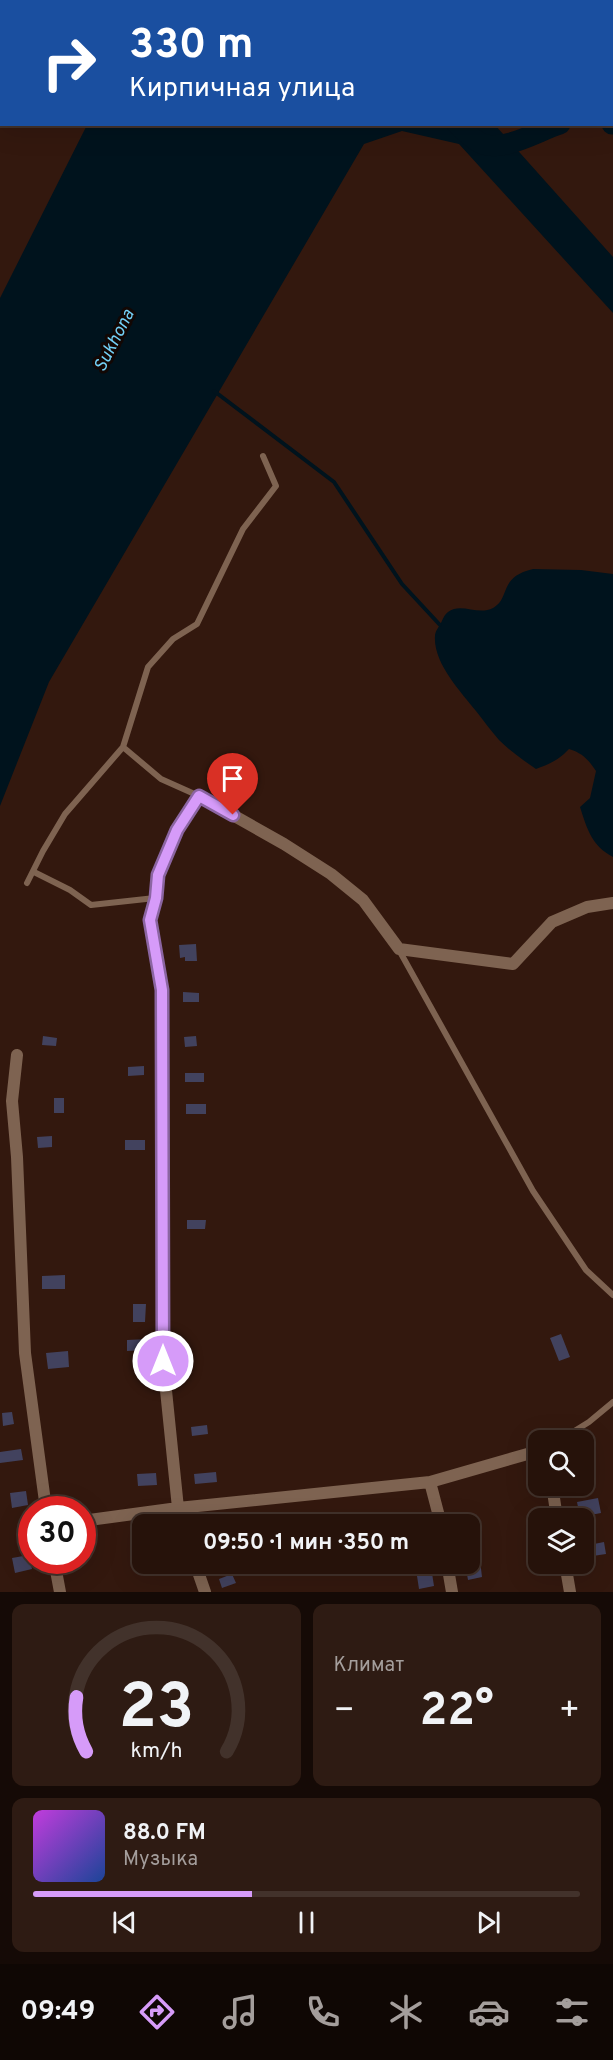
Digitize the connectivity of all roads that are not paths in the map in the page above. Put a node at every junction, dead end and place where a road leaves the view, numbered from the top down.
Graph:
1 (264, 456) dead end
2 (123, 747) junction
3 (199, 796) junction
4 (34, 872) junction
5 (27, 883) dead end
6 (156, 898) junction
7 (613, 903) edge
8 (399, 949) junction
9 (17, 1055) dead end
10 (613, 1295) edge
11 (613, 1402) edge
12 (576, 1430) edge
13 (528, 1454) edge
14 (430, 1482) junction
15 (44, 1496) edge
16 (178, 1508) junction
17 (180, 1514) edge
18 (438, 1514) edge
19 (96, 1519) edge
20 (57, 1574) edge
21 (199, 1574) edge
22 (449, 1574) edge
23 (567, 1574) edge
24 (60, 1592) edge
25 (205, 1592) edge
26 (452, 1592) edge
27 (570, 1592) edge

1 - 2 lane
2 - 3 lane
2 - 4 lane
3 - 6 street
3 - 8 street
4 - 5 lane
4 - 6 lane
6 - 16 street
7 - 8 street
8 - 10 lane
9 - 15 street
11 - 12 lane
13 - 14 street
14 - 16 street
14 - 18 street
16 - 17 street
16 - 19 street
20 - 24 street
21 - 25 street
22 - 26 street
23 - 27 street

